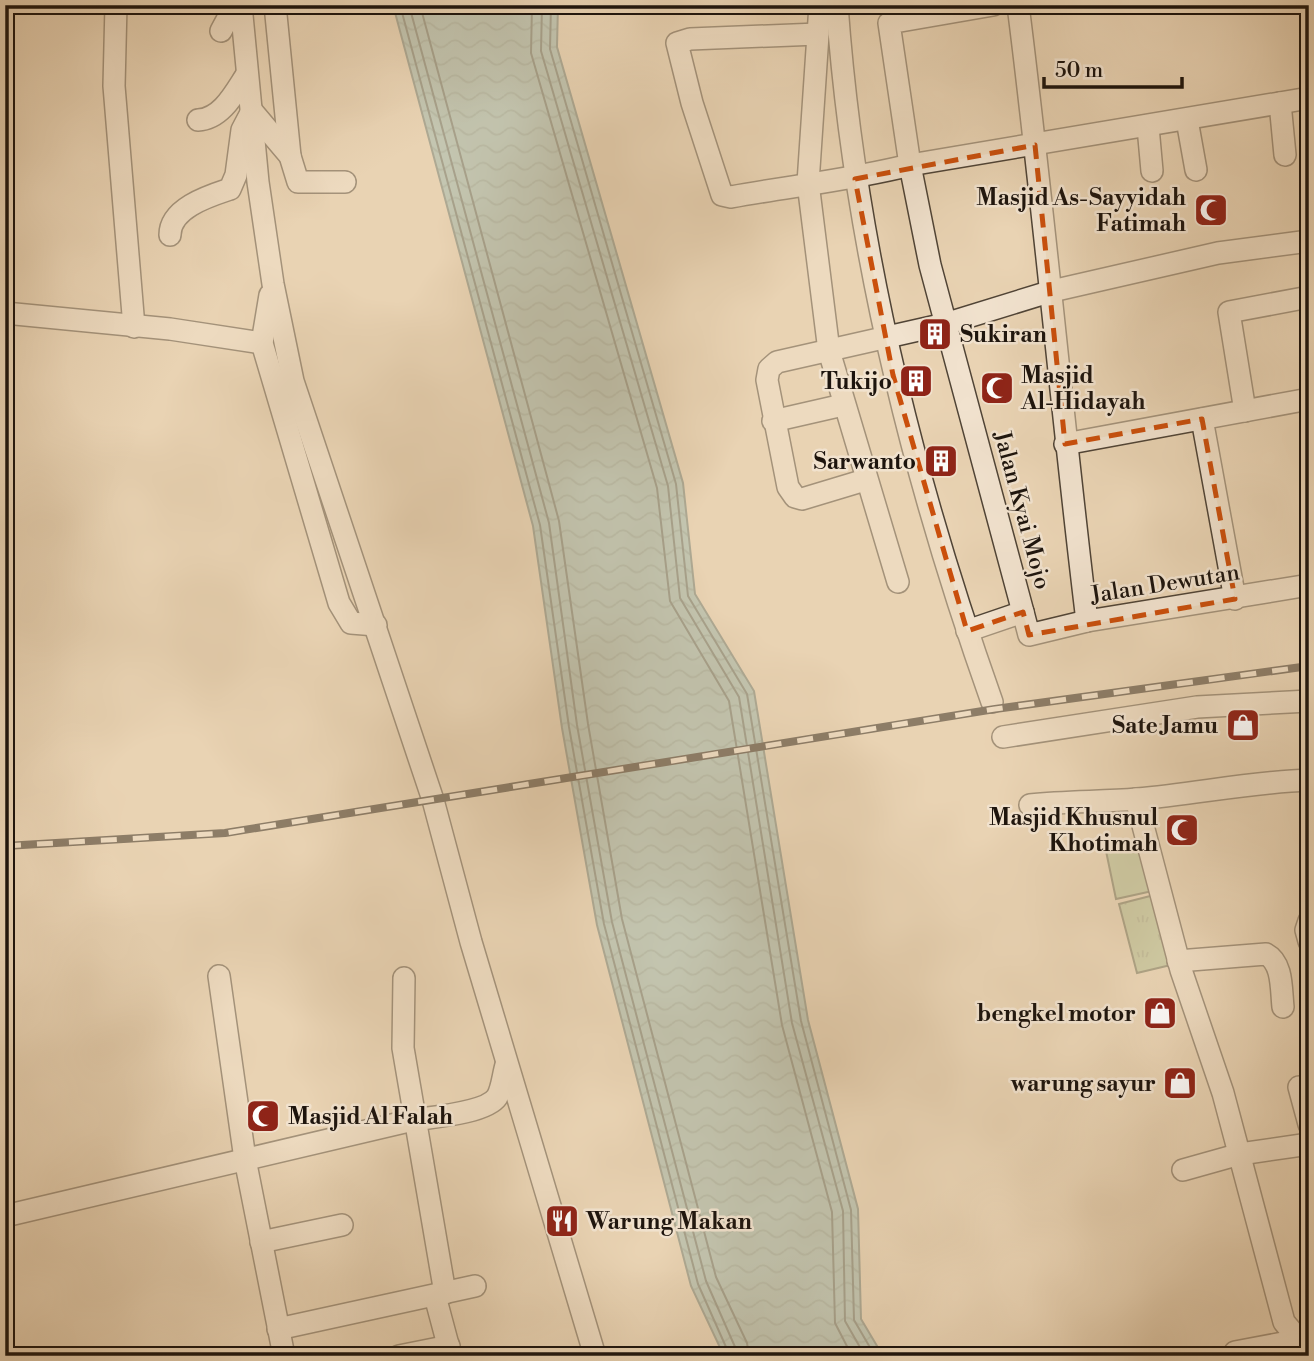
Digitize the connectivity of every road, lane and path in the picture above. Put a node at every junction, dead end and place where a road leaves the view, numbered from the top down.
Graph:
1 (116, 5) edge
2 (235, 5) edge
3 (241, 5) edge
4 (275, 5) edge
5 (820, 5) edge
6 (837, 5) edge
7 (993, 5) edge
8 (1018, 5) edge
9 (221, 30) dead end
10 (818, 34) junction
11 (247, 74) junction
12 (1309, 98) edge
13 (1280, 103) junction
14 (252, 111) junction
15 (198, 120) dead end
16 (1187, 120) junction
17 (1148, 127) junction
18 (1035, 145) junction
19 (1285, 155) dead end
20 (290, 156) junction
21 (910, 165) junction
22 (1196, 170) dead end
23 (1152, 171) dead end
24 (855, 179) junction
25 (345, 182) dead end
26 (808, 183) junction
27 (170, 235) dead end
28 (1309, 241) edge
29 (272, 284) junction
30 (1052, 291) junction
31 (1309, 298) edge
32 (5, 313) edge
33 (945, 324) junction
34 (134, 327) junction
35 (886, 338) junction
36 (262, 343) junction
37 (829, 351) junction
38 (1309, 399) edge
39 (843, 405) junction
40 (1245, 411) junction
41 (1202, 419) junction
42 (773, 421) junction
43 (1065, 444) junction
44 (865, 480) junction
45 (898, 582) dead end
46 (1309, 586) edge
47 (1235, 599) junction
48 (1023, 612) junction
49 (1087, 621) junction
50 (376, 625) junction
51 (967, 631) junction
52 (1309, 701) edge
53 (992, 702) dead end
54 (1003, 737) dead end
55 (1309, 779) edge
56 (1136, 799) junction
57 (1030, 805) dead end
58 (1309, 921) edge
59 (1309, 941) edge
60 (1178, 961) junction
61 (219, 976) dead end
62 (404, 978) dead end
63 (1283, 1007) dead end
64 (506, 1063) junction
65 (1299, 1087) dead end
66 (414, 1120) junction
67 (1309, 1124) edge
68 (1309, 1144) edge
69 (1240, 1154) junction
70 (245, 1159) junction
71 (1183, 1170) dead end
72 (5, 1216) edge
73 (342, 1224) dead end
74 (261, 1242) junction
75 (475, 1286) dead end
76 (440, 1295) junction
77 (278, 1329) junction
78 (1303, 1346) edge
79 (450, 1351) edge
80 (1235, 1352) dead end
81 (284, 1356) edge
82 (399, 1356) edge
83 (595, 1356) edge

1 - 34 street
2 - 9 street
3 - 11 street
4 - 20 street
5 - 10 street
6 - 24 street
7 - 21 street, Jalan Kyai Mojo
8 - 18 street, Jalan Kyai Mojo
10 - 26 street
10 - 26 street
11 - 14 street
11 - 15 street
12 - 13 street
13 - 16 street
13 - 19 street
14 - 20 street
14 - 27 street
14 - 29 street
16 - 17 street
16 - 22 street
17 - 18 street
17 - 23 street
18 - 21 street
18 - 30 street, Jalan Kyai Mojo
20 - 25 street
21 - 24 street
21 - 33 street, Jalan Kyai Mojo
24 - 26 street
24 - 35 street
26 - 37 street
28 - 30 street
29 - 36 street
29 - 50 street
30 - 33 street
30 - 43 street, Jalan Kyai Mojo
31 - 40 street
32 - 34 street
33 - 35 street
33 - 48 street, Jalan Kyai Mojo
34 - 36 street
35 - 37 street
35 - 51 street
36 - 50 street
37 - 39 street
37 - 42 street
38 - 40 street
39 - 42 street
39 - 44 street
40 - 41 street
41 - 43 street
41 - 47 street
42 - 44 street
43 - 49 street, Jalan Kyai Mojo
44 - 45 street
46 - 47 street, Jalan Dewutan
47 - 49 street, Jalan Dewutan
48 - 49 street, Jalan Dewutan
48 - 51 street, Jalan Kyai Mojo
50 - 64 street
51 - 53 street
52 - 54 street
55 - 56 street
56 - 57 street
56 - 60 street
58 - 59 street
60 - 63 street
60 - 69 street
61 - 70 street
62 - 66 street
64 - 66 street
64 - 83 street
65 - 67 street
66 - 70 street
66 - 76 street
68 - 69 street
69 - 71 street
69 - 78 street
70 - 72 street
70 - 74 street
73 - 74 street
74 - 77 street
75 - 76 street
76 - 77 street
76 - 79 street
77 - 81 street
78 - 80 street
79 - 82 street

